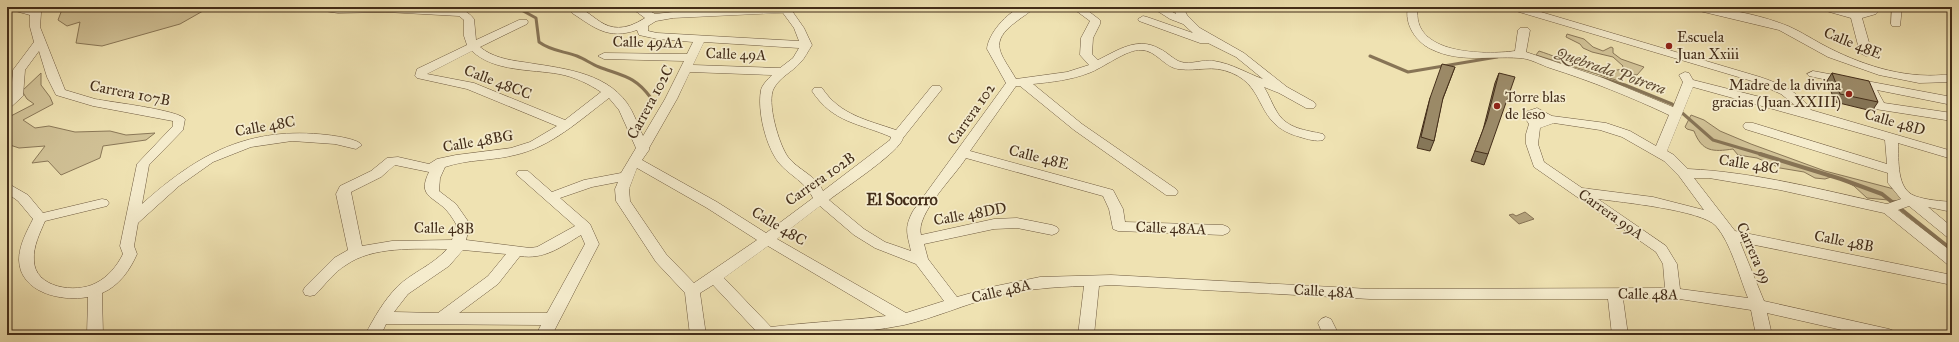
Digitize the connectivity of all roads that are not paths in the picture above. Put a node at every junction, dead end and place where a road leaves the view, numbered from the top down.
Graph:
1 (12, 7) edge
2 (318, 7) edge
3 (445, 7) edge
4 (635, 7) edge
5 (1029, 7) edge
6 (1076, 7) edge
7 (1156, 7) edge
8 (1178, 7) edge
9 (1414, 7) edge
10 (1513, 7) edge
11 (1695, 7) edge
12 (1823, 7) edge
13 (1878, 7) edge
14 (1896, 7) edge
15 (784, 9) edge
16 (37, 10) edge
17 (576, 11) dead end
18 (1856, 11) edge
19 (463, 14) junction
20 (653, 18) junction
21 (1144, 19) dead end
22 (1185, 21) junction
23 (522, 22) dead end
24 (1896, 24) dead end
25 (642, 25) junction
26 (1524, 30) dead end
27 (700, 39) junction
28 (40, 42) junction
29 (805, 42) junction
30 (474, 47) junction
31 (1227, 48) junction
32 (1866, 53) dead end
33 (1520, 54) junction
34 (604, 56) dead end
35 (689, 63) junction
36 (1097, 66) junction
37 (1812, 74) dead end
38 (779, 75) junction
39 (1952, 78) edge
40 (1251, 79) junction
41 (1018, 82) junction
42 (1870, 85) junction
43 (936, 89) dead end
44 (1283, 90) junction
45 (818, 91) dead end
46 (608, 93) junction
47 (1952, 101) edge
48 (7, 104) edge
49 (1310, 105) dead end
50 (1678, 109) junction
51 (1807, 113) junction
52 (1952, 117) edge
53 (567, 125) junction
54 (1749, 126) dead end
55 (893, 134) junction
56 (1319, 137) dead end
57 (1891, 137) junction
58 (356, 144) dead end
59 (1660, 152) junction
60 (963, 153) junction
61 (1952, 155) edge
62 (639, 156) junction
63 (442, 162) junction
64 (1892, 170) junction
65 (1684, 173) junction
66 (523, 174) dead end
67 (626, 176) junction
68 (7, 187) edge
69 (1171, 192) dead end
70 (1581, 192) junction
71 (551, 197) junction
72 (820, 199) junction
73 (1910, 201) junction
74 (102, 203) dead end
75 (1952, 206) edge
76 (1889, 209) junction
77 (40, 218) junction
78 (132, 221) junction
79 (1720, 221) junction
80 (1118, 226) joint
81 (585, 227) junction
82 (1052, 230) dead end
83 (1223, 230) dead end
84 (1952, 234) edge
85 (1730, 235) junction
86 (766, 239) junction
87 (917, 241) junction
88 (458, 246) junction
89 (517, 250) junction
90 (356, 252) junction
91 (921, 260) junction
92 (1952, 260) edge
93 (715, 278) junction
94 (1952, 280) edge
95 (1092, 281) junction
96 (95, 290) junction
97 (310, 291) dead end
98 (692, 291) junction
99 (1614, 293) junction
100 (1673, 293) junction
101 (953, 303) junction
102 (1758, 304) junction
103 (381, 318) junction
104 (442, 318) junction
105 (552, 319) junction
106 (904, 319) junction
107 (875, 329) edge
108 (766, 334) edge
109 (95, 335) edge
110 (373, 335) edge
111 (544, 335) edge
112 (698, 335) edge
113 (1086, 335) edge
114 (1620, 335) edge
115 (1764, 335) edge
116 (1889, 335) edge

1 - 16 street
2 - 19 street
3 - 19 street
4 - 20 street
5 - 41 street
6 - 36 street
7 - 22 street
8 - 22 street
9 - 33 street
10 - 51 street
11 - 39 street, Calle 48E
12 - 18 street
13 - 18 street
14 - 24 street
15 - 20 street
15 - 29 street
16 - 28 street, Carrera 107B
17 - 25 street
18 - 32 street
19 - 30 street
20 - 25 street
21 - 31 street
22 - 31 street
23 - 30 street
25 - 27 street
26 - 33 street
27 - 29 street
27 - 35 street, Carrera 102C
28 - 48 street
28 - 78 street, Carrera 107B
29 - 38 street
30 - 46 street
30 - 53 street, Calle 48CC
31 - 44 street
33 - 50 street
34 - 35 street, Calle 49AA
35 - 38 street, Calle 49A
35 - 62 street, Carrera 102C
36 - 40 street
36 - 41 street
37 - 42 street
38 - 72 street
40 - 44 street
40 - 56 street
41 - 60 street, Carrera 102
41 - 69 street
42 - 47 street
42 - 52 street
43 - 55 street, Carrera 102B
44 - 49 street
45 - 55 street
46 - 53 street, Calle 48BG
46 - 62 street
50 - 51 street, Calle 48D
50 - 59 street
51 - 57 street, Calle 48D
53 - 63 street, Calle 48BG
54 - 64 street
55 - 72 street, Carrera 102B
57 - 61 street, Calle 48D
57 - 64 street
58 - 78 street, Calle 48C
59 - 65 street
59 - 70 street, Carrera 99A
60 - 80 street, Calle 48E
60 - 87 street, Carrera 102
62 - 67 street
62 - 86 street, Calle 48C
63 - 88 street
63 - 90 street, Calle 48BG
64 - 73 street
65 - 76 street, Calle 48C
65 - 79 street, Carrera 99
66 - 71 street
67 - 71 street
67 - 98 street
68 - 77 street
70 - 79 street
70 - 100 street, Carrera 99A
71 - 81 street
72 - 86 street, Carrera 102B
72 - 91 street
73 - 75 street
73 - 76 street
73 - 84 street
74 - 77 street
76 - 92 street
77 - 96 street
78 - 96 street, Carrera 107B
79 - 85 street, Carrera 99
80 - 83 street, Calle 48AA
81 - 89 street, Calle 48B
81 - 105 street
82 - 87 street, Calle 48DD
85 - 94 street, Calle 48B
85 - 102 street, Carrera 99
86 - 93 street, Carrera 102B
86 - 106 street, Calle 48C
87 - 91 street, Carrera 102
88 - 89 street, Calle 48B
88 - 90 street, Calle 48B
88 - 103 street
89 - 104 street
90 - 97 street, Calle 48B
91 - 101 street, Carrera 102
93 - 98 street, Carrera 102B
93 - 108 street
95 - 99 street, Calle 48A
95 - 101 street, Calle 48A
95 - 113 street
96 - 109 street
98 - 112 street
99 - 100 street, Calle 48A
99 - 114 street
100 - 102 street, Calle 48A
101 - 106 street, Calle 48A
102 - 115 street, Carrera 99
102 - 116 street, Calle 48A
103 - 104 street
103 - 110 street
104 - 105 street
105 - 111 street
106 - 107 street, Calle 48A
107 - 108 street, Calle 48A

